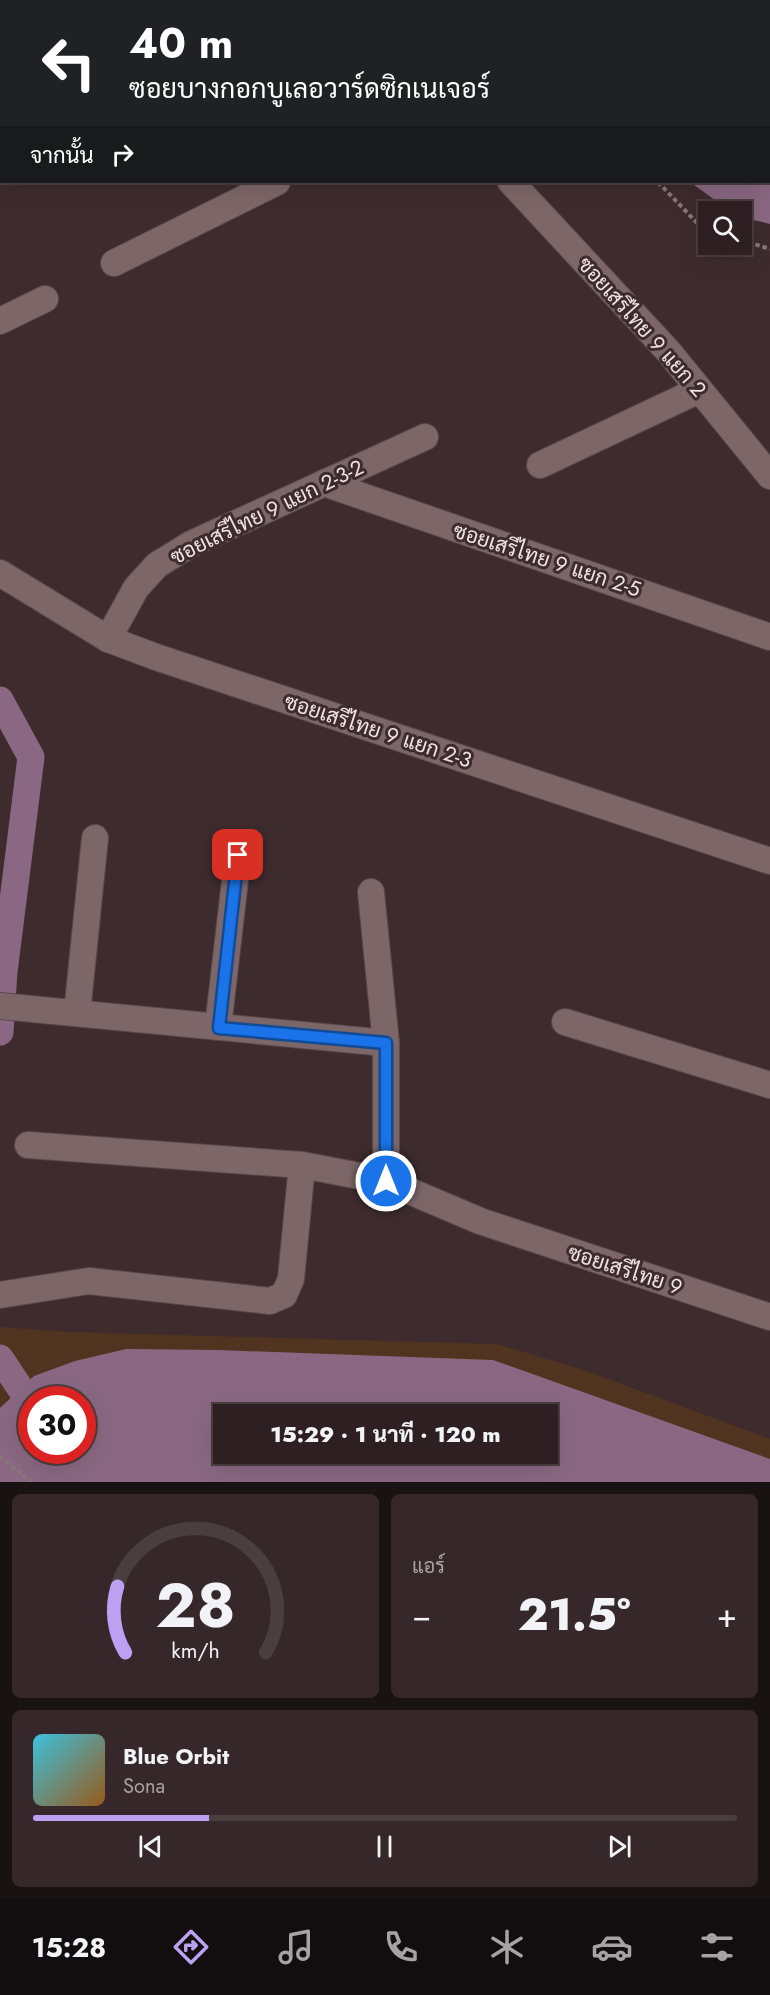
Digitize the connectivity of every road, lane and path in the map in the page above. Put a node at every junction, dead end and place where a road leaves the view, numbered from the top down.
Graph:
1 (275, 183) edge
2 (512, 183) edge
3 (659, 183) edge
4 (698, 224) edge
5 (752, 243) edge
6 (770, 249) edge
7 (114, 262) dead end
8 (45, 299) dead end
9 (0, 321) edge
10 (699, 390) junction
11 (425, 437) dead end
12 (540, 465) dead end
13 (770, 476) edge
14 (324, 483) junction
15 (0, 573) edge
16 (770, 636) edge
17 (108, 639) junction
18 (95, 838) dead end
19 (238, 855) dead end
20 (770, 861) edge
21 (371, 892) dead end
22 (6, 1006) edge
23 (77, 1012) junction
24 (565, 1022) dead end
25 (219, 1028) junction
26 (386, 1043) junction
27 (770, 1085) edge
28 (27, 1145) dead end
29 (302, 1165) junction
30 (386, 1181) junction
31 (2, 1295) edge
32 (770, 1317) edge
33 (0, 1456) edge
34 (31, 1482) edge

1 - 7 street
2 - 10 street, ซอยเสรีไทย 9 แยก 2
3 - 4 path
5 - 6 path
8 - 9 street
10 - 12 street
10 - 13 street, ซอยเสรีไทย 9 แยก 2
11 - 14 street, ซอยเสรีไทย 9 แยก 2-3-2
14 - 16 street, ซอยเสรีไทย 9 แยก 2-5
14 - 17 street, ซอยเสรีไทย 9 แยก 2-3-2
15 - 17 street, ซอยเสรีไทย 9 แยก 2-3
17 - 20 street, ซอยเสรีไทย 9 แยก 2-3
18 - 23 street
19 - 25 street
21 - 26 street
22 - 23 street
23 - 25 street
24 - 27 street
25 - 26 street
26 - 30 street
28 - 29 street, ซอยเสรีไทย 9
29 - 30 street, ซอยเสรีไทย 9
29 - 31 street
30 - 32 street, ซอยเสรีไทย 9
33 - 34 path

